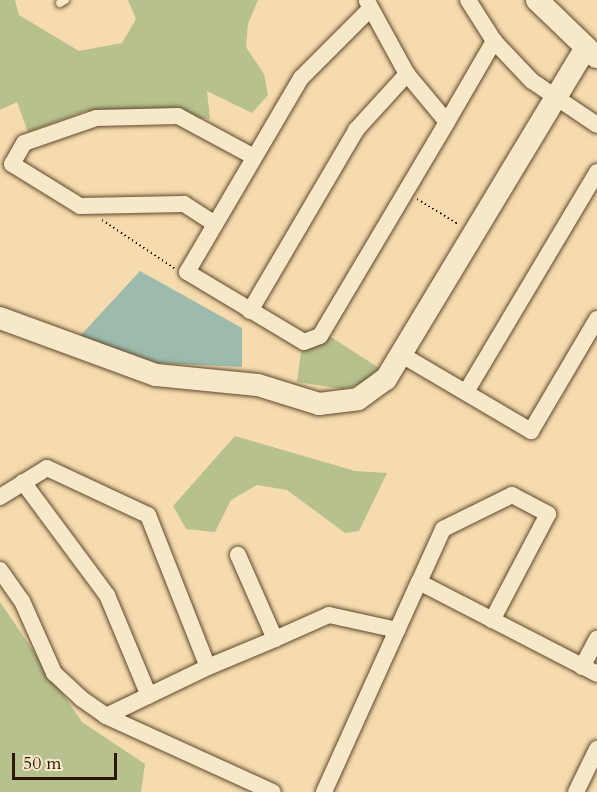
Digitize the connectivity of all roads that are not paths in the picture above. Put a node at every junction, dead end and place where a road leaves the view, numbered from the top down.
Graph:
1 (468, 0) edge
2 (537, 0) edge
3 (368, 4) edge
4 (494, 41) junction
5 (591, 53) edge
6 (407, 74) junction
7 (554, 98) junction
8 (447, 122) junction
9 (597, 125) edge
10 (254, 157) junction
11 (597, 172) edge
12 (215, 224) junction
13 (250, 310) junction
14 (0, 318) edge
15 (597, 319) edge
16 (402, 355) junction
17 (466, 392) junction
18 (23, 482) junction
19 (0, 497) edge
20 (238, 555) dead end
21 (0, 570) edge
22 (419, 582) junction
23 (492, 620) junction
24 (397, 630) junction
25 (275, 639) junction
26 (597, 639) edge
27 (208, 668) junction
28 (589, 670) edge
29 (149, 696) junction
30 (106, 716) junction
31 (597, 749) edge
32 (273, 792) edge
33 (324, 792) edge
34 (576, 792) edge

1 - 4 street
2 - 5 street
3 - 6 street
3 - 10 street
4 - 7 street
4 - 8 street
5 - 7 street
6 - 8 street
6 - 13 street
7 - 9 street
7 - 16 street
8 - 13 street
10 - 12 street
10 - 12 street
11 - 17 street
12 - 13 street
14 - 16 street
15 - 17 street
16 - 17 street
18 - 19 street
18 - 27 street
18 - 29 street
20 - 25 street
21 - 30 street
22 - 23 street
22 - 23 street
22 - 24 street
23 - 28 street
24 - 25 street
24 - 33 street
25 - 27 street
26 - 28 street
27 - 29 street
29 - 30 street
30 - 32 street
31 - 34 street

